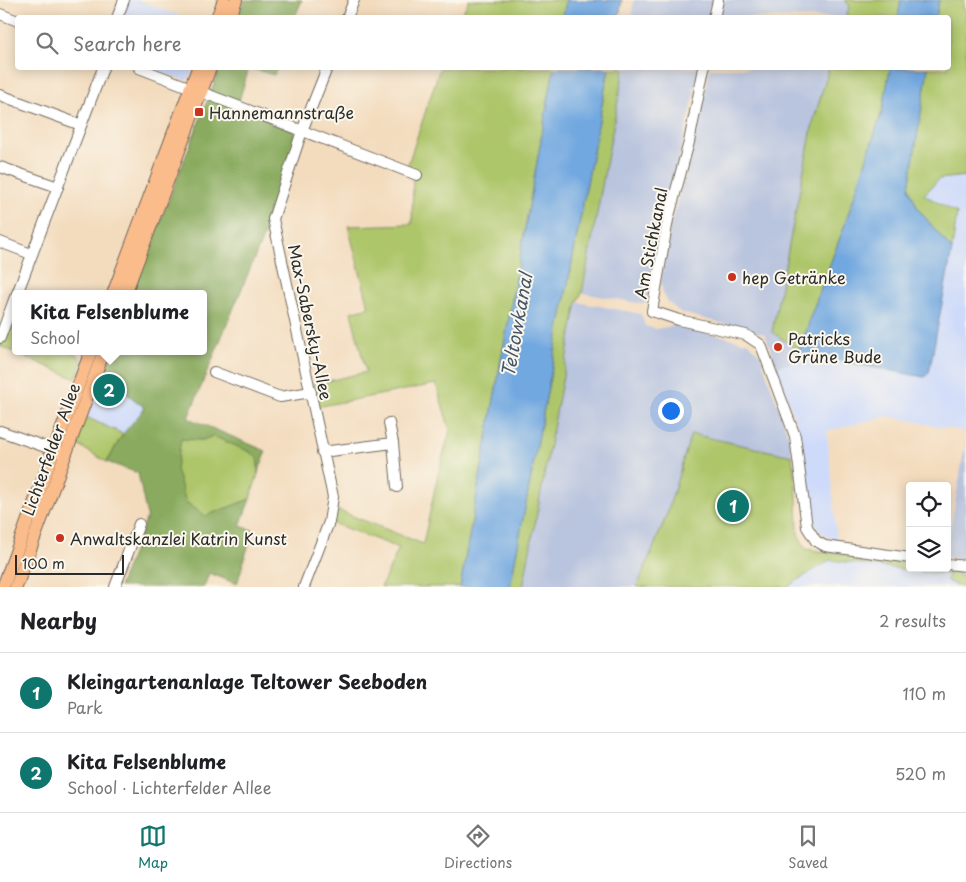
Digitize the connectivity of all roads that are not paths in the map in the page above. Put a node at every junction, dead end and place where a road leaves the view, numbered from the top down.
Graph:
1 (124, 0) edge
2 (224, 0) edge
3 (236, 0) edge
4 (354, 0) edge
5 (718, 0) edge
6 (0, 14) edge
7 (118, 15) edge
8 (218, 15) edge
9 (230, 15) edge
10 (348, 15) edge
11 (715, 15) edge
12 (15, 20) edge
13 (102, 70) edge
14 (144, 70) edge
15 (198, 70) edge
16 (209, 70) edge
17 (326, 70) edge
18 (704, 70) edge
19 (196, 90) junction
20 (0, 95) edge
21 (81, 125) junction
22 (302, 132) junction
23 (0, 167) edge
24 (417, 175) dead end
25 (58, 187) junction
26 (0, 242) edge
27 (31, 254) junction
28 (18, 290) edge
29 (114, 290) edge
30 (126, 290) edge
31 (12, 307) edge
32 (7, 323) edge
33 (0, 338) edge
34 (87, 355) edge
35 (102, 355) edge
36 (214, 372) dead end
37 (311, 392) junction
38 (389, 423) dead end
39 (0, 431) edge
40 (393, 443) junction
41 (60, 452) junction
42 (322, 452) junction
43 (397, 487) dead end
44 (139, 524) dead end
45 (906, 557) edge
46 (951, 564) edge
47 (966, 566) edge
48 (3, 587) edge
49 (16, 587) edge
50 (115, 587) edge
51 (304, 587) edge

1 - 7 street
2 - 8 main road
3 - 9 main road
4 - 10 street
5 - 11 street
6 - 12 street
13 - 21 street
14 - 19 street
15 - 19 main road
16 - 19 main road
17 - 22 street, Max-Sabersky-Allee
18 - 45 street, Am Stichkanal
19 - 22 street
19 - 29 main road
19 - 30 main road
20 - 21 street
21 - 25 street
22 - 24 street
22 - 37 street, Max-Sabersky-Allee
23 - 25 street
25 - 27 street
26 - 27 street
27 - 28 street
31 - 32 street
32 - 33 street
34 - 41 main road, Lichterfelder Allee
35 - 41 main road, Lichterfelder Allee
36 - 37 street
37 - 42 street, Max-Sabersky-Allee
38 - 40 street
39 - 41 street
40 - 42 street
40 - 43 street
41 - 48 main road, Lichterfelder Allee
41 - 49 main road, Lichterfelder Allee
42 - 51 street, Max-Sabersky-Allee
44 - 50 street
46 - 47 street

